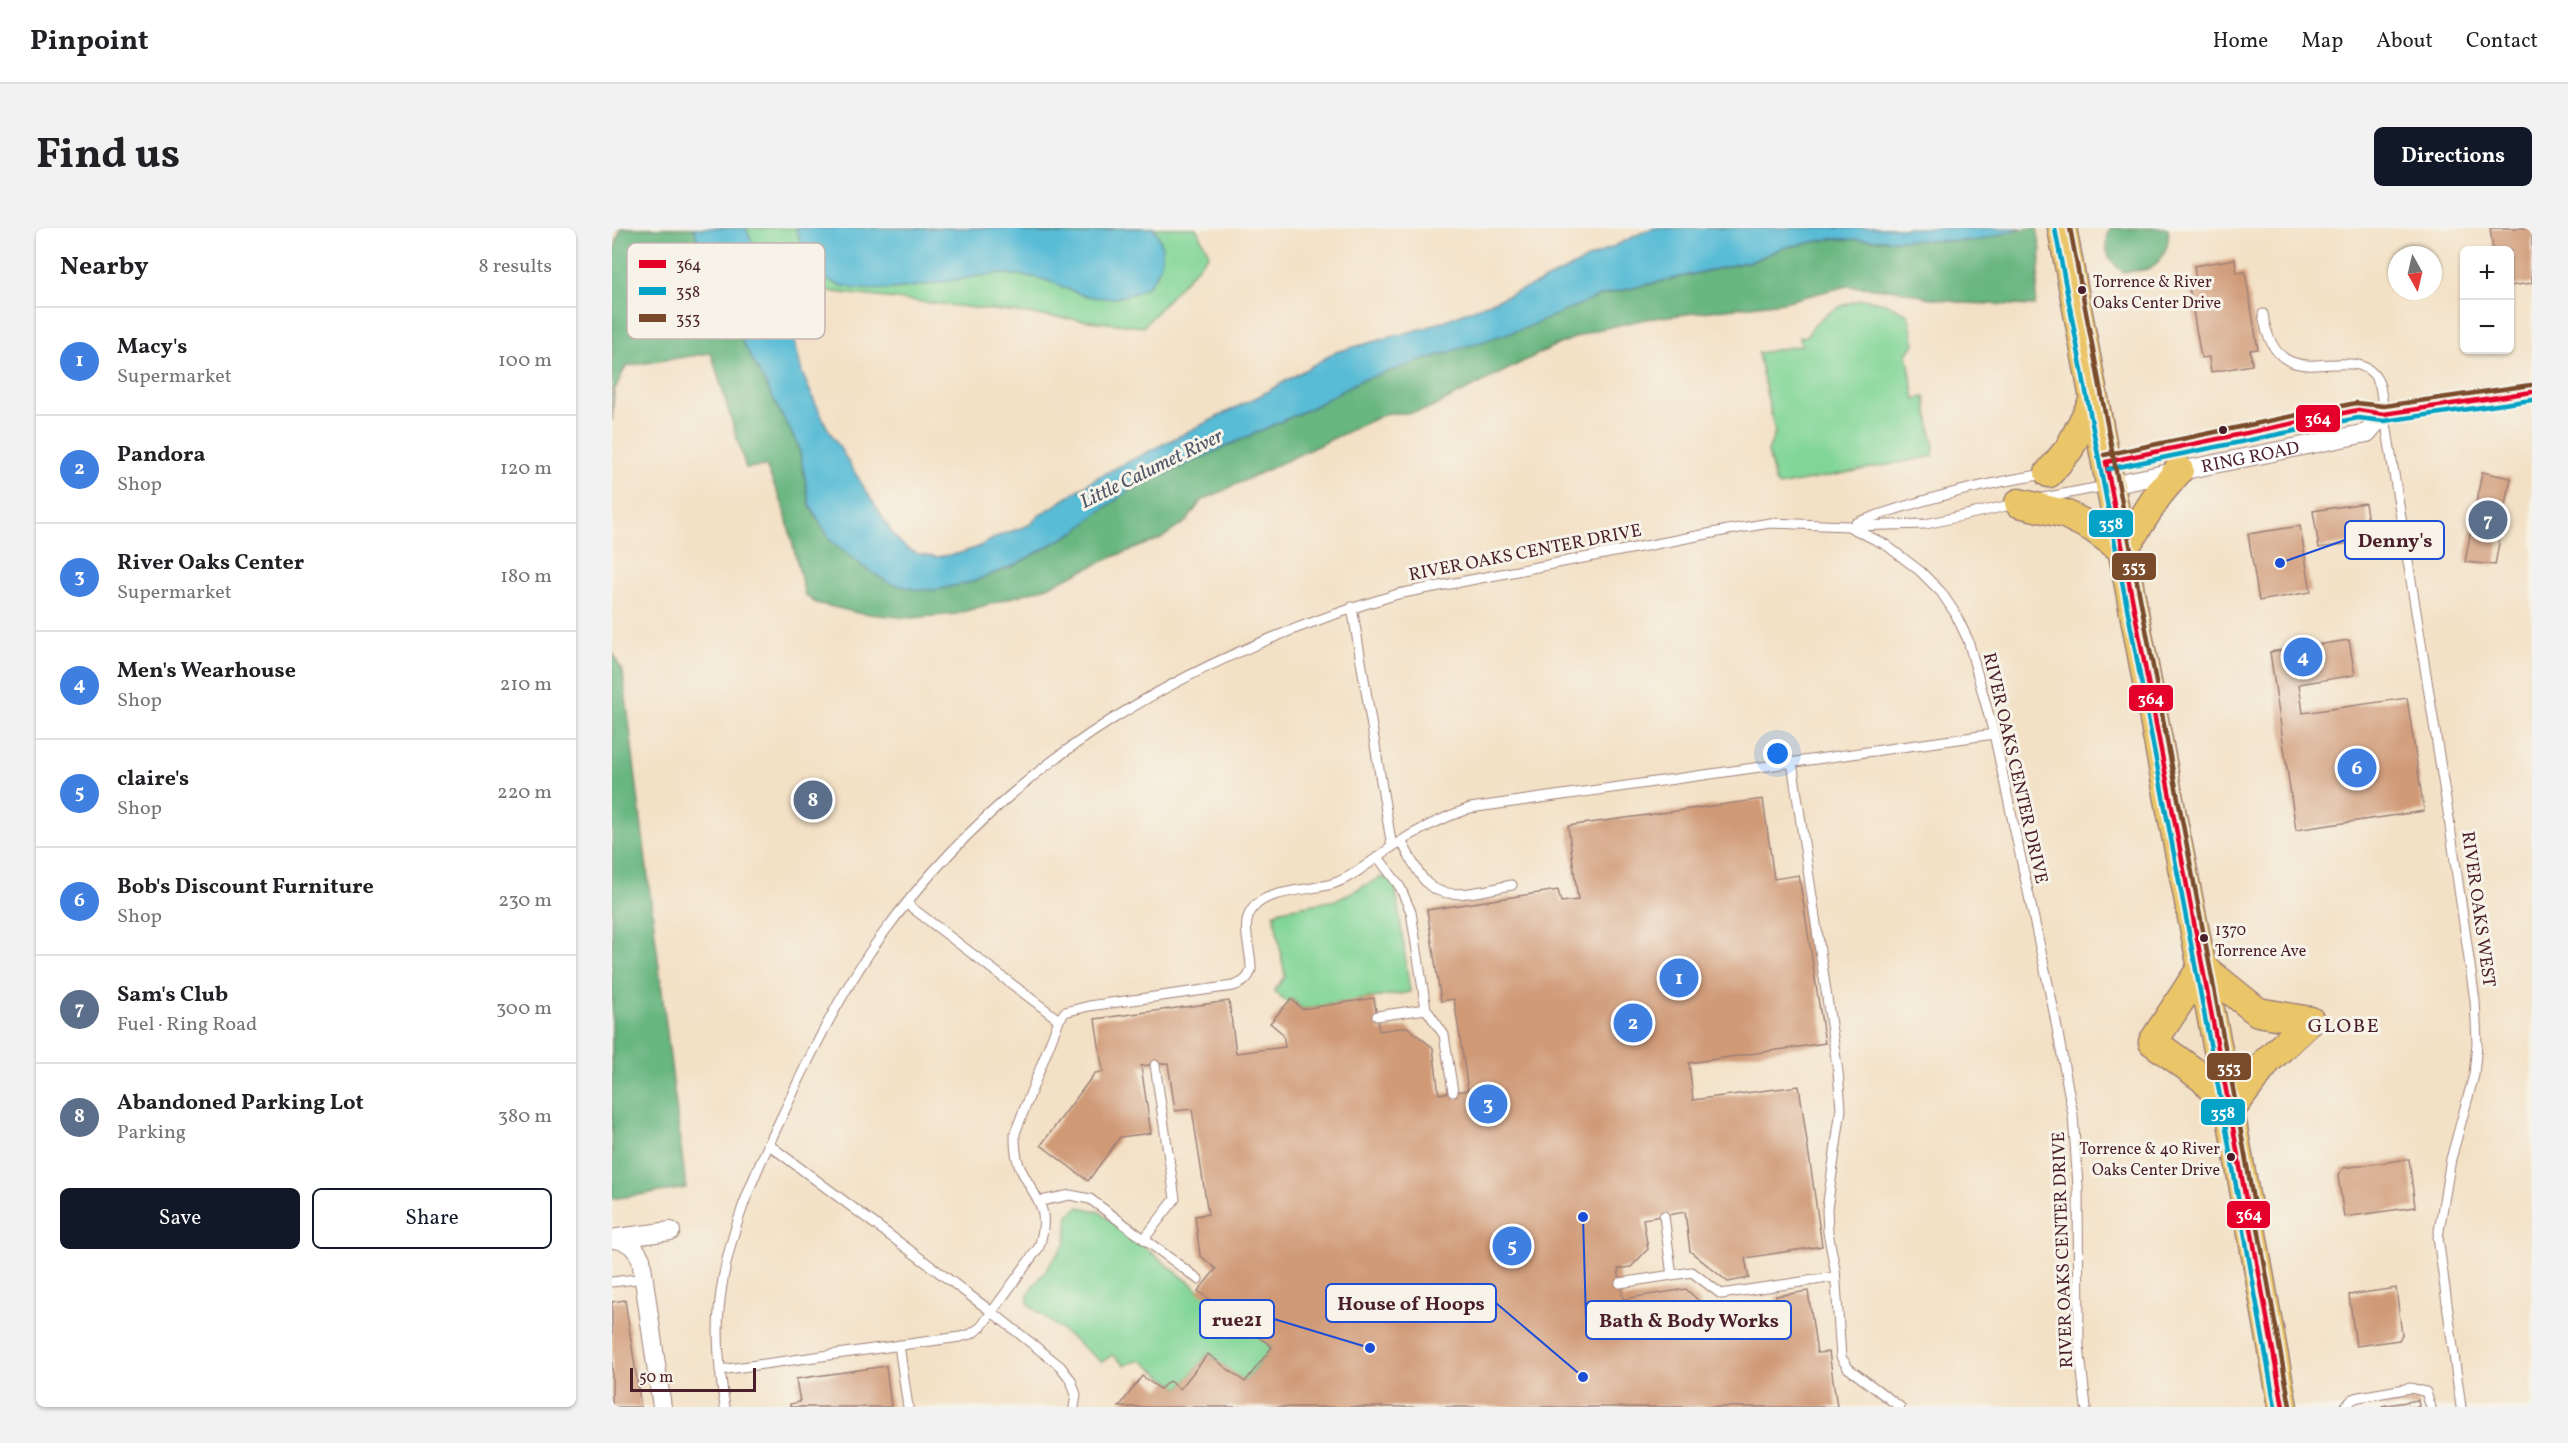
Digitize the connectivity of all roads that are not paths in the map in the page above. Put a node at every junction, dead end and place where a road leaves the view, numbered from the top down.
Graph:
1 (2062, 228) edge
2 (2263, 314) dead end
3 (2532, 392) edge
4 (2094, 400) junction
5 (2384, 414) junction
6 (2179, 470) junction
7 (2049, 473) joint
8 (2108, 473) junction
9 (2019, 503) junction
10 (1848, 526) junction
11 (2123, 549) junction
12 (1352, 607) junction
13 (1994, 734) junction
14 (1792, 762) junction
15 (1401, 841) junction
16 (1392, 847) junction
17 (1378, 857) junction
18 (1512, 885) dead end
19 (907, 904) junction
20 (2202, 967) junction
21 (1426, 1009) junction
22 (1377, 1016) dead end
23 (1059, 1020) junction
24 (1155, 1065) dead end
25 (1453, 1092) dead end
26 (2230, 1111) junction
27 (768, 1144) junction
28 (1041, 1201) junction
29 (1664, 1216) dead end
30 (671, 1231) dead end
31 (612, 1238) edge
32 (1144, 1239) junction
33 (1672, 1276) junction
34 (1835, 1277) junction
35 (644, 1278) junction
36 (1198, 1279) dead end
37 (612, 1282) edge
38 (1620, 1283) dead end
39 (992, 1312) junction
40 (899, 1345) junction
41 (720, 1370) junction
42 (662, 1407) edge
43 (725, 1407) edge
44 (908, 1407) edge
45 (1074, 1407) edge
46 (1900, 1407) edge
47 (2086, 1407) edge
48 (2283, 1407) edge
49 (2345, 1407) edge
50 (2431, 1407) edge
51 (2461, 1407) edge

1 - 4 main road
2 - 5 lane, RIVER OAKS WEST
3 - 5 street, RING ROAD
4 - 7 main road
4 - 8 main road
5 - 6 street, RING ROAD
5 - 8 street, RING ROAD
5 - 51 lane, RIVER OAKS WEST
6 - 8 street, RING ROAD
6 - 11 main road
7 - 10 lane
8 - 9 lane
8 - 11 main road
9 - 10 lane
9 - 11 main road
10 - 12 lane, RIVER OAKS CENTER DRIVE
10 - 13 lane, RIVER OAKS CENTER DRIVE
11 - 20 main road
12 - 16 lane
12 - 19 lane, RIVER OAKS CENTER DRIVE
13 - 14 lane
13 - 47 lane, RIVER OAKS CENTER DRIVE
14 - 15 lane
14 - 34 lane
15 - 16 lane
15 - 18 lane
16 - 17 lane
17 - 21 lane
17 - 23 lane
19 - 23 lane
19 - 27 lane, RIVER OAKS CENTER DRIVE
20 - 26 main road
20 - 26 main road
20 - 26 main road
21 - 22 lane
21 - 25 lane
23 - 28 lane
24 - 32 lane
26 - 48 main road
27 - 39 lane
27 - 41 lane, RIVER OAKS CENTER DRIVE
28 - 32 lane
28 - 39 lane
29 - 33 lane
30 - 31 street
31 - 35 street
32 - 36 lane
33 - 34 lane
33 - 38 lane
34 - 46 lane
35 - 37 lane
35 - 42 street
39 - 40 lane
39 - 45 lane
40 - 41 lane
40 - 44 lane
41 - 43 lane, RIVER OAKS CENTER DRIVE
49 - 50 lane

